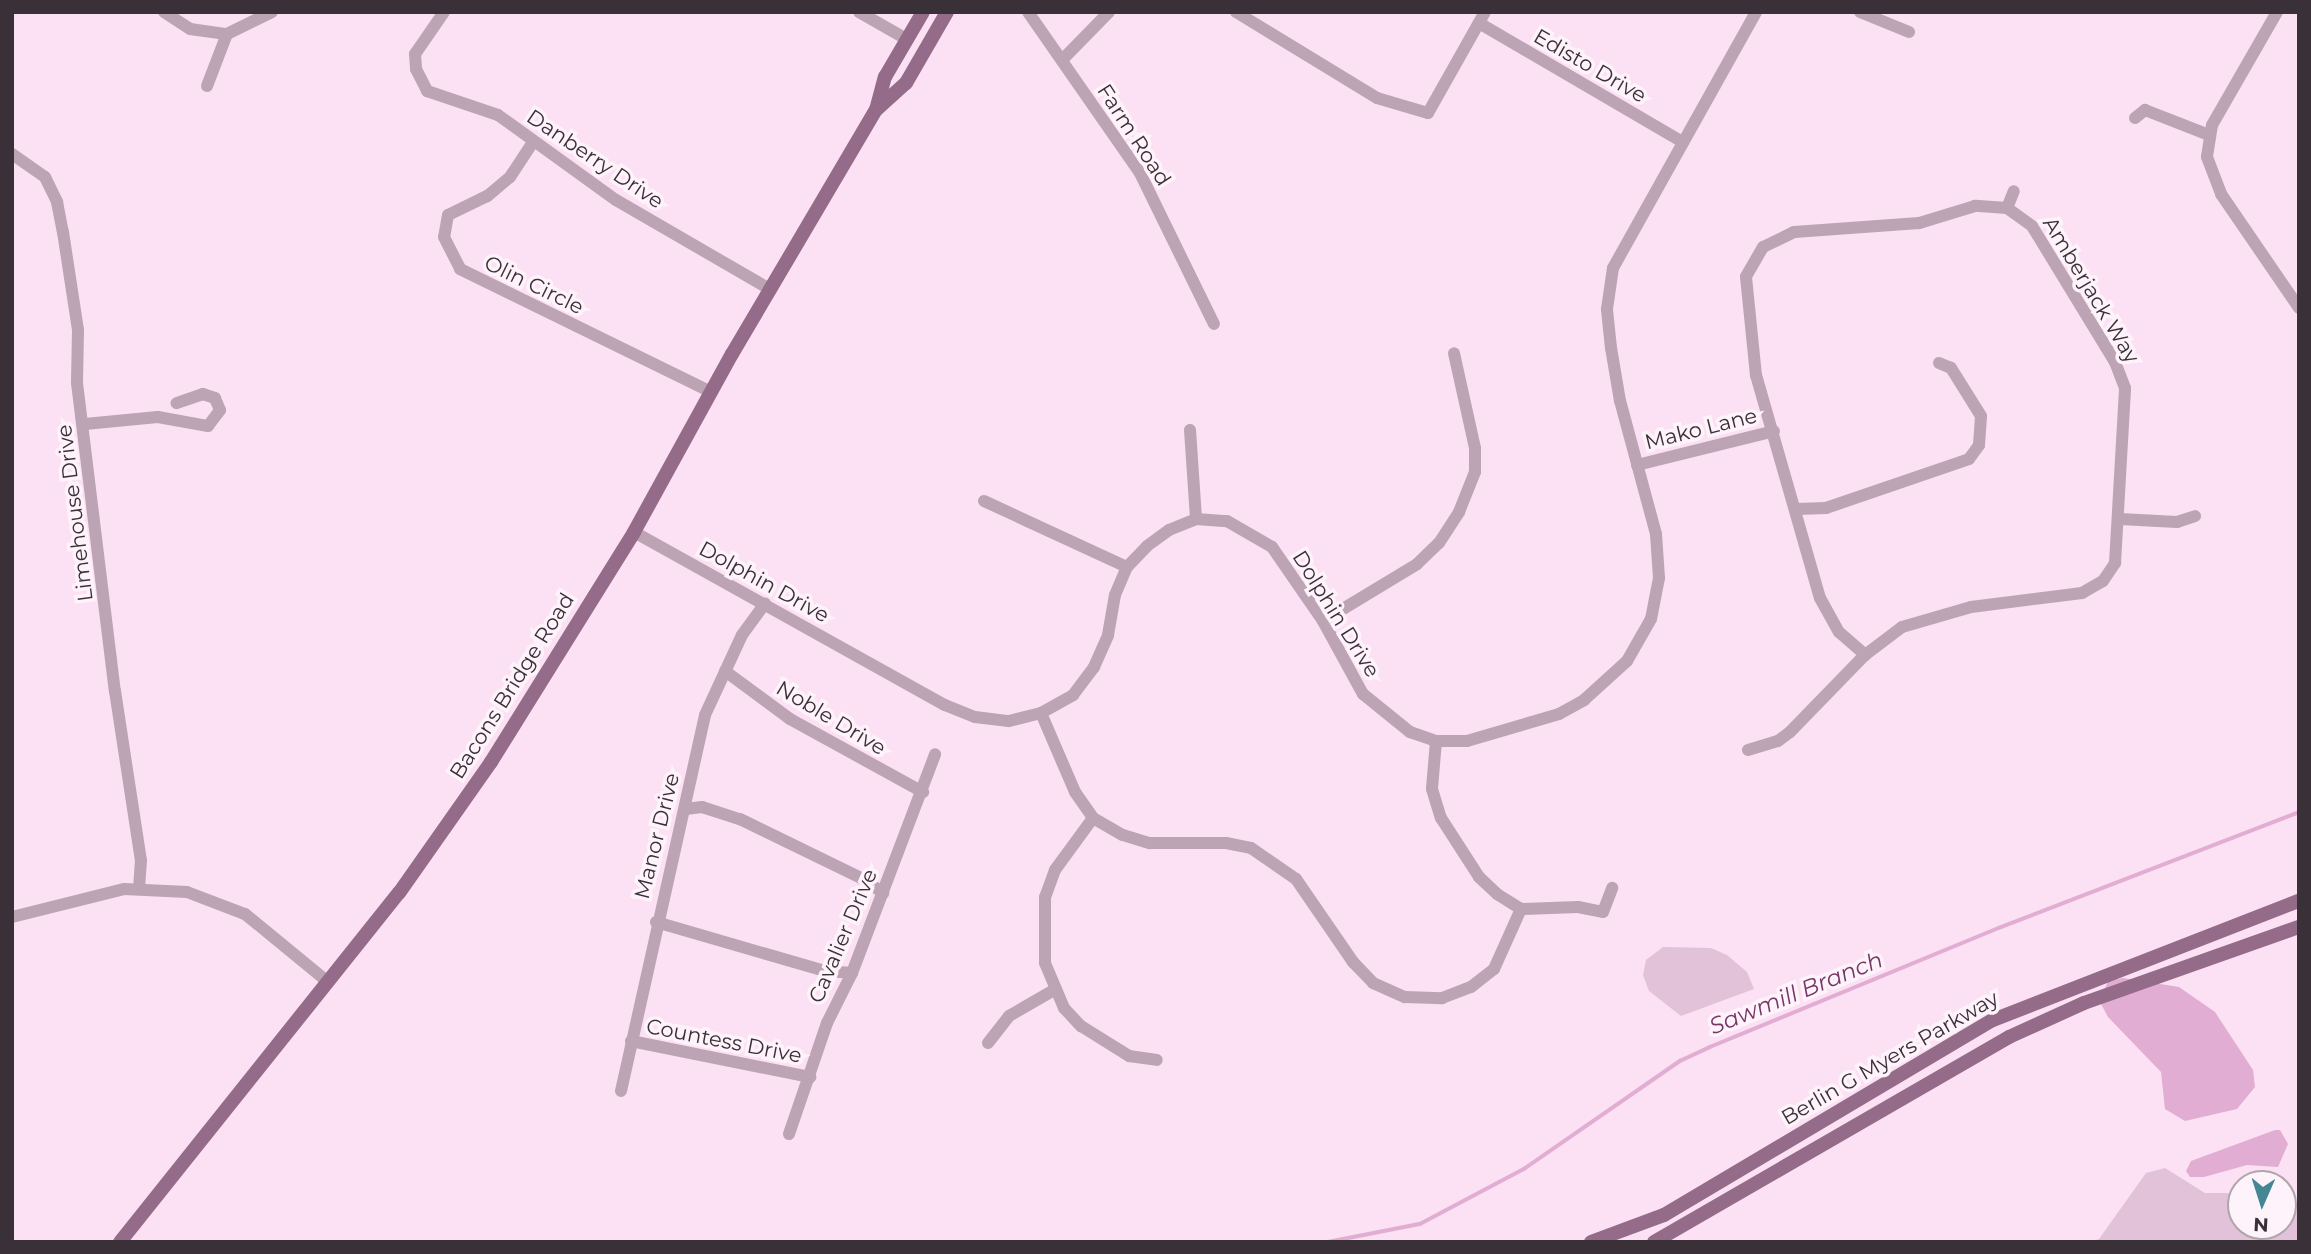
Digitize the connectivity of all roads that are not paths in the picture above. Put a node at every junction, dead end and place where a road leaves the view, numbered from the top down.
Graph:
1 (164, 12) edge
2 (272, 12) edge
3 (444, 12) edge
4 (859, 12) edge
5 (923, 12) edge
6 (947, 12) edge
7 (1028, 12) edge
8 (1109, 12) edge
9 (1236, 12) edge
10 (1756, 12) edge
11 (1860, 12) edge
12 (2277, 12) edge
13 (1482, 18) edge
14 (1909, 32) dead end
15 (227, 34) junction
16 (908, 40) junction
17 (1064, 58) junction
18 (207, 86) dead end
19 (876, 110) junction
20 (2134, 118) dead end
21 (2209, 135) junction
22 (533, 142) junction
23 (1683, 142) junction
24 (12, 154) edge
25 (2014, 191) dead end
26 (2007, 208) junction
27 (771, 290) junction
28 (2299, 308) edge
29 (1214, 324) dead end
30 (1454, 353) dead end
31 (1939, 362) dead end
32 (711, 392) junction
33 (177, 403) dead end
34 (85, 424) junction
35 (1190, 430) dead end
36 (1774, 431) junction
37 (1637, 465) junction
38 (984, 501) dead end
39 (1796, 509) junction
40 (2195, 516) dead end
41 (1196, 519) junction
42 (2120, 519) junction
43 (634, 532) junction
44 (1127, 567) junction
45 (765, 603) junction
46 (1323, 621) junction
47 (1864, 654) junction
48 (725, 671) junction
49 (1041, 713) junction
50 (1436, 741) junction
51 (1748, 750) dead end
52 (935, 754) dead end
53 (922, 792) junction
54 (686, 809) junction
55 (1093, 818) junction
56 (139, 888) junction
57 (1612, 888) dead end
58 (883, 893) junction
59 (2299, 901) edge
60 (1521, 909) junction
61 (12, 917) edge
62 (656, 922) junction
63 (2299, 926) edge
64 (852, 973) junction
65 (328, 982) junction
66 (1054, 990) junction
67 (631, 1041) junction
68 (988, 1043) dead end
69 (1157, 1060) dead end
70 (810, 1077) junction
71 (621, 1091) dead end
72 (789, 1135) dead end
73 (120, 1242) edge
74 (1591, 1242) edge
75 (1654, 1242) edge

1 - 15 street
2 - 15 street
3 - 22 street, Danberry Drive
4 - 16 street
5 - 16 main road, Bacons Bridge Road
6 - 19 main road, Bacons Bridge Road
7 - 17 street, Farm Road
8 - 17 street
9 - 13 street
10 - 23 street, Dolphin Drive
11 - 14 street
12 - 21 street
13 - 23 street, Edisto Drive
15 - 18 street
16 - 19 main road, Bacons Bridge Road
17 - 29 street, Farm Road
19 - 27 main road, Bacons Bridge Road
20 - 21 street
21 - 28 street
22 - 27 street, Danberry Drive
22 - 32 street, Olin Circle
23 - 37 street, Dolphin Drive
24 - 34 street, Limehouse Drive
25 - 26 street
26 - 36 street
26 - 42 street, Amberjack Way
27 - 32 main road, Bacons Bridge Road
30 - 46 street
31 - 39 street
32 - 43 main road, Bacons Bridge Road
33 - 34 street
34 - 56 street, Limehouse Drive
35 - 41 street
36 - 37 street, Mako Lane
36 - 39 street
37 - 50 street, Dolphin Drive
38 - 44 street
39 - 47 street
40 - 42 street
41 - 44 street
41 - 46 street, Dolphin Drive
42 - 47 street, Amberjack Way
43 - 45 street, Dolphin Drive
43 - 65 main road, Bacons Bridge Road
44 - 49 street, Dolphin Drive
45 - 48 street, Manor Drive
45 - 49 street, Dolphin Drive
46 - 50 street, Dolphin Drive
47 - 51 street, Amberjack Way
48 - 53 street, Noble Drive
48 - 54 street, Manor Drive
49 - 55 street
50 - 60 street
52 - 53 street, Cavalier Drive
53 - 58 street, Cavalier Drive
54 - 58 street
54 - 62 street, Manor Drive
55 - 60 street
55 - 66 street
56 - 61 street
56 - 65 street
57 - 60 street
58 - 64 street, Cavalier Drive
59 - 74 main road, Berlin G Myers Parkway
62 - 64 street
62 - 67 street, Manor Drive
63 - 75 main road, Berlin G Myers Parkway
64 - 70 street, Cavalier Drive
65 - 73 main road, Bacons Bridge Road
66 - 68 street
66 - 69 street
67 - 70 street, Countess Drive
67 - 71 street, Manor Drive
70 - 72 street, Cavalier Drive

